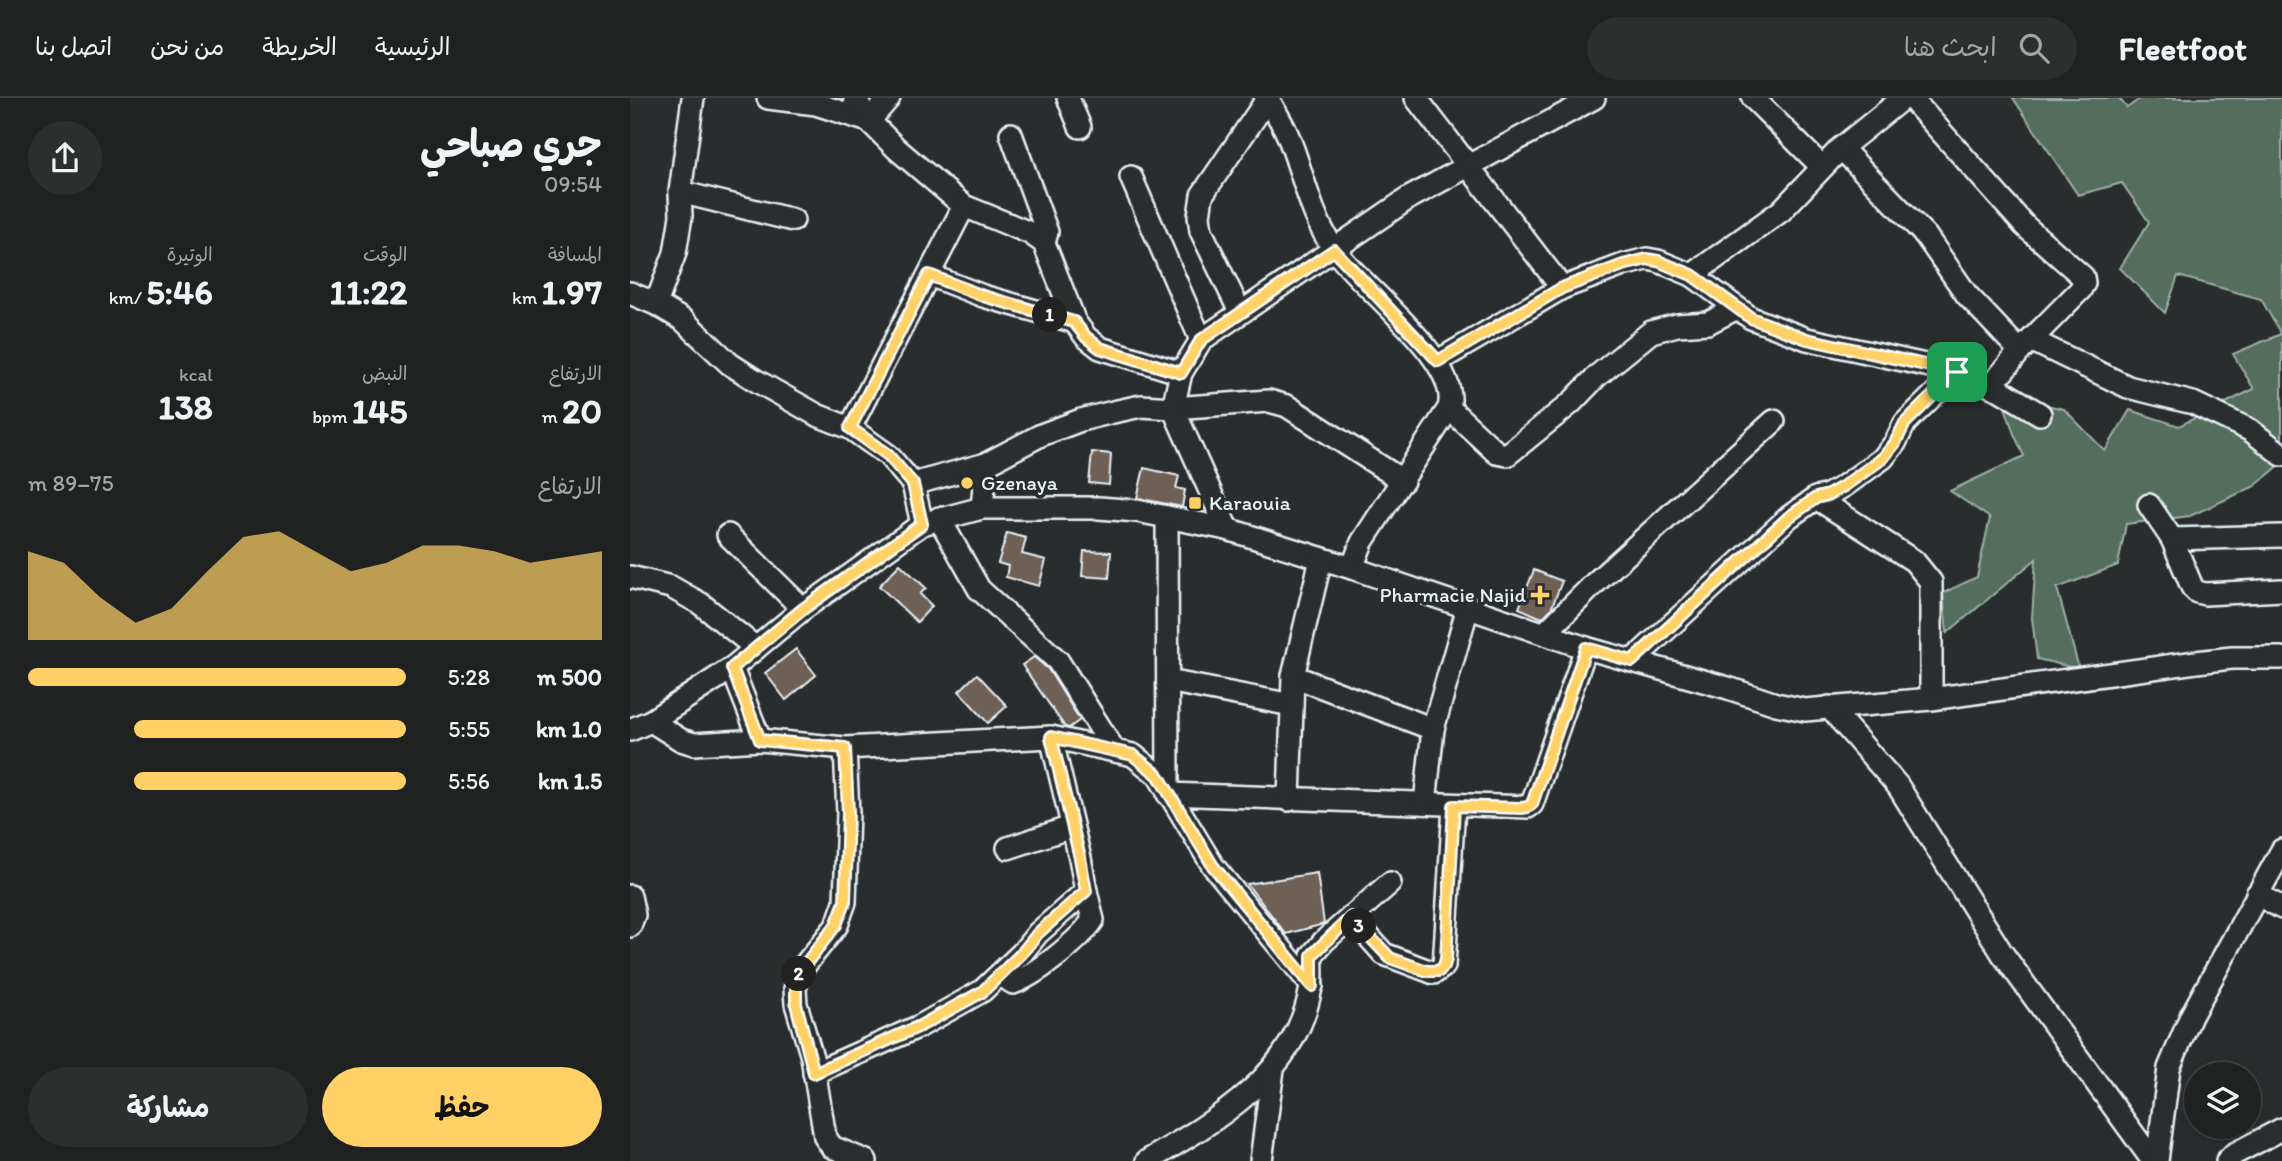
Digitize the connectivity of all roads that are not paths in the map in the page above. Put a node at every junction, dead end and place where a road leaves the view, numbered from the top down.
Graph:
1 (693, 98) edge
2 (768, 98) edge
3 (855, 98) edge
4 (889, 98) edge
5 (1068, 98) edge
6 (1268, 98) edge
7 (1416, 98) edge
8 (1594, 98) edge
9 (1753, 98) edge
10 (1902, 98) edge
11 (1911, 98) edge
12 (869, 121) junction
13 (1080, 127) dead end
14 (1011, 134) dead end
15 (1840, 148) junction
16 (1468, 166) junction
17 (1822, 167) junction
18 (1131, 177) dead end
19 (680, 192) junction
20 (964, 206) junction
21 (793, 220) dead end
22 (1044, 243) junction
23 (1334, 250) junction
24 (929, 275) junction
25 (1692, 275) junction
26 (1562, 288) junction
27 (630, 293) edge
28 (656, 304) junction
29 (1737, 308) junction
30 (1240, 312) junction
31 (1074, 322) junction
32 (1201, 340) junction
33 (2025, 345) junction
34 (1438, 361) junction
35 (1957, 372) junction
36 (1181, 373) junction
37 (1991, 386) junction
38 (1173, 408) junction
39 (1449, 408) junction
40 (2040, 414) dead end
41 (1774, 421) dead end
42 (850, 428) junction
43 (2282, 455) edge
44 (986, 464) junction
45 (1403, 481) junction
46 (913, 484) junction
47 (1816, 498) junction
48 (2149, 505) dead end
49 (982, 508) junction
50 (1167, 517) junction
51 (930, 521) junction
52 (1227, 529) junction
53 (729, 536) dead end
54 (2282, 536) edge
55 (2172, 539) junction
56 (1321, 559) junction
57 (1352, 568) junction
58 (630, 577) edge
59 (2282, 590) edge
60 (1468, 607) junction
61 (803, 609) junction
62 (1545, 633) junction
63 (756, 648) junction
64 (1586, 648) junction
65 (2282, 658) edge
66 (1632, 661) junction
67 (732, 668) junction
68 (1293, 676) junction
69 (1168, 681) junction
70 (1930, 699) junction
71 (1292, 705) junction
72 (1829, 707) junction
73 (651, 721) junction
74 (1433, 729) junction
75 (630, 730) edge
76 (1051, 737) junction
77 (760, 740) junction
78 (845, 748) junction
79 (1114, 750) junction
80 (1168, 794) junction
81 (1289, 800) junction
82 (1424, 803) junction
83 (1454, 806) junction
84 (1071, 827) junction
85 (1008, 848) dead end
86 (2282, 850) edge
87 (1390, 883) dead end
88 (1086, 891) junction
89 (2257, 894) junction
90 (630, 896) edge
91 (2282, 908) edge
92 (1351, 917) junction
93 (630, 926) edge
94 (1001, 975) junction
95 (1312, 986) junction
96 (1273, 1069) junction
97 (814, 1073) junction
98 (2282, 1129) edge
99 (866, 1161) edge
100 (1147, 1161) edge
101 (1261, 1161) edge
102 (2155, 1161) edge
103 (2227, 1161) edge

1 - 19 street
2 - 12 street
3 - 12 street
4 - 12 street
5 - 13 street
6 - 23 street
6 - 30 street
7 - 16 street
8 - 16 street
9 - 17 street
10 - 15 street
11 - 33 street
12 - 20 street
14 - 22 street
15 - 17 street
15 - 33 street
16 - 23 street
16 - 26 street
17 - 25 street
18 - 32 street
19 - 21 street
19 - 28 street
20 - 22 street
20 - 24 street
22 - 31 street
23 - 30 street
23 - 34 street
24 - 31 street
24 - 42 street
25 - 26 street
25 - 29 street
26 - 34 street
27 - 28 street
28 - 42 street
29 - 35 street
29 - 39 street
30 - 32 street
31 - 36 street
32 - 36 street
33 - 37 street
33 - 43 street
34 - 39 street
35 - 37 street
35 - 47 street
36 - 38 street
37 - 40 street
38 - 44 street
38 - 45 street
38 - 52 street
39 - 45 street
41 - 62 street
42 - 46 street
44 - 46 street
44 - 49 street
45 - 57 street
46 - 51 street
47 - 66 street
47 - 70 street
48 - 55 street
49 - 50 street
49 - 51 street
50 - 52 street
50 - 69 street
51 - 61 street
51 - 79 street
52 - 56 street
53 - 61 street
54 - 55 street
55 - 59 street
56 - 57 street
56 - 68 street
57 - 60 street
58 - 63 street
60 - 62 street
60 - 74 street
61 - 63 street
62 - 64 street
63 - 67 street
64 - 66 street
64 - 83 street
65 - 70 street
66 - 72 street
67 - 73 street
67 - 77 street
68 - 71 street
68 - 74 street
69 - 71 street
69 - 80 street
70 - 72 street
71 - 81 street
72 - 102 street
73 - 75 street
73 - 77 street
74 - 82 street
76 - 78 street
76 - 79 street
76 - 84 street
77 - 78 street
78 - 97 street
79 - 80 street
80 - 81 street
80 - 95 street
81 - 82 street
82 - 83 street
83 - 92 street
84 - 85 street
84 - 88 street
86 - 89 street
87 - 92 street
88 - 94 street
88 - 94 street
89 - 91 street
89 - 102 street
90 - 93 street
92 - 95 street
94 - 97 street
95 - 96 street
96 - 100 street
96 - 101 street
97 - 99 street
98 - 103 street

